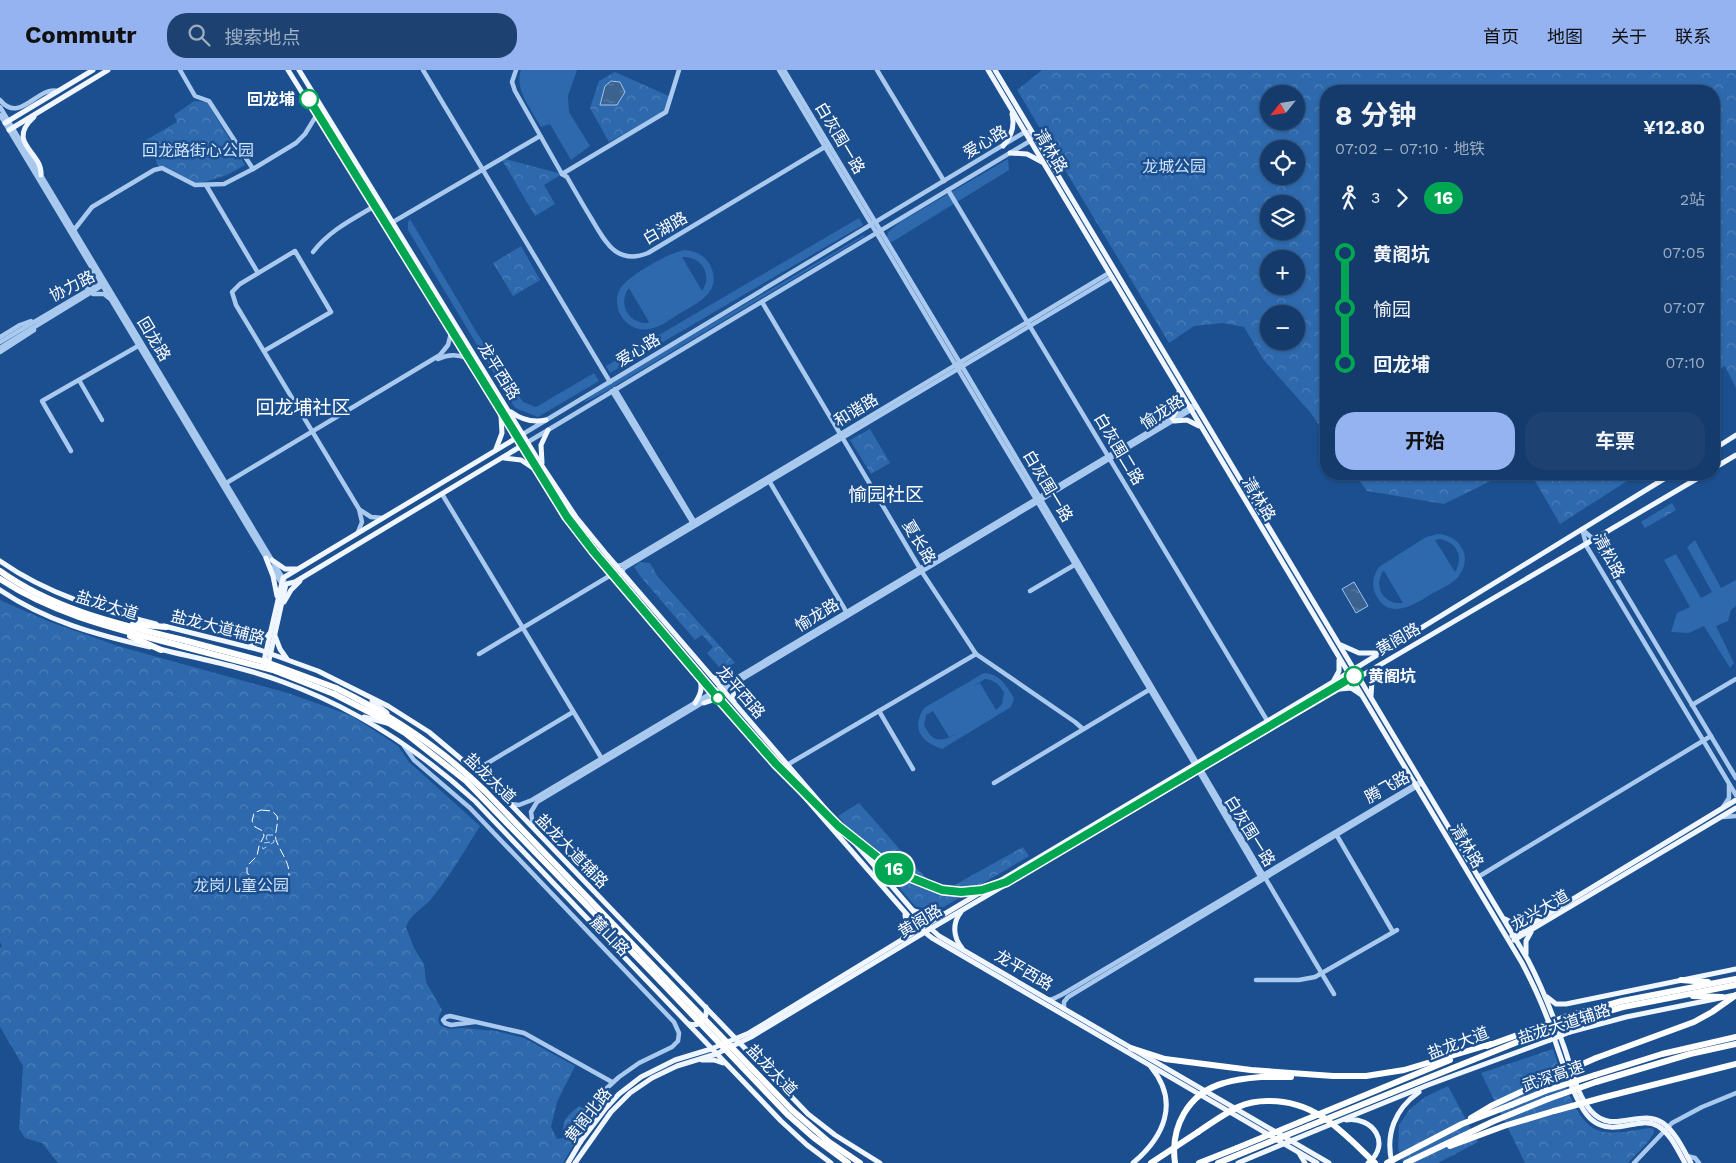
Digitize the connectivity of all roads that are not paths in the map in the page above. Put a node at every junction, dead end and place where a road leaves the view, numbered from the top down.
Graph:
1 (93, 70) edge
2 (108, 70) edge
3 (180, 70) edge
4 (288, 70) edge
5 (299, 70) edge
6 (423, 70) edge
7 (516, 70) edge
8 (679, 70) edge
9 (779, 70) edge
10 (784, 70) edge
11 (877, 70) edge
12 (988, 70) edge
13 (995, 70) edge
14 (58, 91) junction
15 (0, 100) edge
16 (0, 107) edge
17 (1011, 108) junction
18 (42, 110) junction
19 (0, 115) edge
20 (316, 116) junction
21 (7, 122) junction
22 (11, 128) junction
23 (1025, 132) junction
24 (1033, 133) junction
25 (540, 136) junction
26 (1030, 141) junction
27 (827, 146) junction
28 (1003, 146) junction
29 (1010, 153) junction
30 (1046, 166) junction
31 (253, 169) junction
32 (484, 169) junction
33 (562, 174) junction
34 (41, 175) junction
35 (944, 181) junction
36 (206, 185) junction
37 (948, 190) junction
38 (373, 207) junction
39 (393, 222) junction
40 (874, 223) junction
41 (74, 230) junction
42 (879, 232) junction
43 (313, 252) dead end
44 (90, 266) junction
45 (258, 273) junction
46 (1110, 275) junction
47 (103, 283) junction
48 (87, 293) junction
49 (111, 300) junction
50 (762, 302) junction
51 (38, 322) junction
52 (1029, 324) junction
53 (451, 332) junction
54 (0, 337) edge
55 (0, 342) edge
56 (138, 346) junction
57 (0, 348) edge
58 (264, 351) junction
59 (0, 352) edge
60 (467, 358) junction
61 (959, 366) junction
62 (79, 380) junction
63 (610, 382) junction
64 (1177, 386) junction
65 (614, 390) junction
66 (1196, 405) junction
67 (507, 408) junction
68 (1190, 409) junction
69 (500, 413) junction
70 (102, 420) dead end
71 (546, 420) junction
72 (1173, 420) junction
73 (548, 430) junction
74 (1203, 430) junction
75 (312, 433) junction
76 (523, 434) junction
77 (1736, 435) edge
78 (842, 436) junction
79 (516, 438) junction
80 (528, 442) junction
81 (1720, 445) edge
82 (521, 446) junction
83 (500, 448) junction
84 (71, 451) dead end
85 (494, 451) junction
86 (1736, 455) edge
87 (503, 457) junction
88 (1227, 457) junction
89 (1109, 458) junction
90 (1222, 461) junction
91 (1720, 464) edge
92 (542, 466) junction
93 (537, 472) junction
94 (768, 480) junction
95 (1662, 480) edge
96 (1695, 480) edge
97 (224, 485) junction
98 (442, 494) junction
99 (1039, 500) junction
100 (359, 509) junction
101 (383, 518) junction
102 (694, 523) junction
103 (1582, 530) junction
104 (357, 534) junction
105 (1593, 539) junction
106 (1586, 544) junction
107 (266, 558) junction
108 (272, 560) junction
109 (0, 561) edge
110 (1077, 563) junction
111 (616, 566) junction
112 (299, 568) junction
113 (921, 570) junction
114 (0, 572) edge
115 (622, 573) junction
116 (308, 574) junction
117 (611, 575) junction
118 (0, 578) edge
119 (283, 582) junction
120 (0, 590) edge
121 (1030, 591) dead end
122 (277, 602) junction
123 (280, 609) junction
124 (848, 614) junction
125 (1322, 616) junction
126 (1316, 619) junction
127 (116, 626) junction
128 (166, 627) junction
129 (523, 628) junction
130 (273, 632) junction
131 (1338, 643) junction
132 (245, 647) junction
133 (161, 650) junction
134 (1383, 652) junction
135 (268, 653) junction
136 (1337, 653) junction
137 (479, 654) dead end
138 (976, 654) junction
139 (288, 660) junction
140 (1383, 662) junction
141 (297, 663) junction
142 (238, 668) junction
143 (1354, 670) junction
144 (696, 673) junction
145 (1348, 673) junction
146 (710, 674) junction
147 (263, 675) junction
148 (1358, 677) junction
149 (1736, 679) edge
150 (737, 680) junction
151 (1353, 680) junction
152 (290, 684) junction
153 (1330, 684) junction
154 (1151, 688) junction
155 (722, 689) junction
156 (1335, 691) junction
157 (364, 693) junction
158 (715, 694) junction
159 (1364, 698) junction
160 (1373, 701) junction
161 (695, 703) junction
162 (704, 703) junction
163 (723, 703) junction
164 (1692, 705) junction
165 (736, 706) junction
166 (879, 711) junction
167 (573, 712) junction
168 (356, 715) junction
169 (393, 722) junction
170 (1268, 722) junction
171 (1083, 729) junction
172 (1711, 736) junction
173 (1704, 741) junction
174 (403, 744) junction
175 (603, 760) junction
176 (1197, 764) junction
177 (787, 765) junction
178 (913, 769) dead end
179 (476, 770) junction
180 (1200, 770) junction
181 (1736, 777) edge
182 (800, 780) junction
183 (1421, 782) junction
184 (994, 783) dead end
185 (1729, 783) junction
186 (794, 785) junction
187 (1416, 785) junction
188 (1736, 795) edge
189 (1736, 800) edge
190 (510, 804) junction
191 (1736, 808) edge
192 (1721, 809) junction
193 (1736, 816) edge
194 (1719, 818) junction
195 (535, 830) junction
196 (1336, 833) junction
197 (1263, 876) junction
198 (1478, 877) junction
199 (884, 878) junction
200 (879, 883) junction
201 (912, 910) junction
202 (963, 910) junction
203 (904, 912) junction
204 (948, 912) junction
205 (1501, 915) junction
206 (1540, 922) junction
207 (1534, 925) junction
208 (928, 927) junction
209 (922, 931) junction
210 (1514, 937) junction
211 (1508, 941) junction
212 (900, 942) junction
213 (964, 950) junction
214 (1528, 960) junction
215 (1736, 969) edge
216 (1322, 973) junction
217 (1736, 979) edge
218 (663, 980) junction
219 (1256, 980) dead end
220 (1681, 980) junction
221 (1719, 982) junction
222 (648, 983) junction
223 (1736, 985) edge
224 (642, 988) junction
225 (1334, 994) dead end
226 (1682, 995) junction
227 (1736, 995) edge
228 (1546, 996) junction
229 (1722, 997) junction
230 (1049, 1000) junction
231 (706, 1007) junction
232 (1064, 1008) junction
233 (1566, 1020) junction
234 (475, 1022) junction
235 (686, 1022) junction
236 (1546, 1028) junction
237 (700, 1037) junction
238 (1736, 1037) edge
239 (738, 1041) junction
240 (1491, 1044) junction
241 (1736, 1044) edge
242 (1131, 1048) junction
243 (711, 1049) junction
244 (694, 1054) junction
245 (716, 1054) junction
246 (694, 1060) junction
247 (726, 1064) junction
248 (1736, 1064) edge
249 (1148, 1065) junction
250 (766, 1071) junction
251 (1299, 1075) junction
252 (1596, 1079) junction
253 (612, 1082) junction
254 (1428, 1085) junction
255 (748, 1087) junction
256 (1734, 1094) edge
257 (1736, 1100) edge
258 (1509, 1102) junction
259 (1340, 1121) junction
260 (1665, 1129) junction
261 (581, 1142) junction
262 (1299, 1152) junction
263 (1414, 1159) junction
264 (1248, 1160) edge
265 (1683, 1160) edge
266 (568, 1163) edge
267 (575, 1163) edge
268 (831, 1163) edge
269 (848, 1163) edge
270 (860, 1163) edge
271 (880, 1163) edge
272 (1133, 1163) edge
273 (1151, 1163) edge
274 (1175, 1163) edge
275 (1199, 1163) edge
276 (1218, 1163) edge
277 (1238, 1163) edge
278 (1305, 1163) edge
279 (1317, 1163) edge
280 (1329, 1163) edge
281 (1368, 1163) edge
282 (1375, 1163) edge
283 (1387, 1163) edge
284 (1392, 1163) edge
285 (1406, 1163) edge
286 (1634, 1163) edge
287 (1691, 1163) edge
288 (1699, 1163) edge

1 - 14 main road
2 - 18 main road
3 - 31 street
4 - 20 main road, 龙平西路
5 - 39 main road, 龙平西路
6 - 32 street
7 - 25 street, 白湖路
8 - 33 street
9 - 27 street, 白灰围一路
10 - 27 street, 白灰围一路
11 - 35 street
12 - 17 main road, 清林路
13 - 24 main road, 清林路
14 - 15 street
14 - 21 main road
16 - 21 street, 回龙路
17 - 23 main road, 清林路
17 - 28 main road
18 - 22 main road
18 - 34 main road
19 - 21 street, 回龙路
20 - 31 street
20 - 38 main road, 龙平西路
21 - 22 street, 回龙路
22 - 34 street, 回龙路
22 - 44 street, 回龙路
23 - 24 street, 爱心路
23 - 26 main road, 清林路
23 - 28 street, 爱心路
24 - 26 street, 爱心路
24 - 66 main road, 清林路
25 - 32 street
25 - 33 street, 白湖路
26 - 29 street, 爱心路
26 - 30 main road, 清林路
27 - 33 street, 白湖路
27 - 40 street, 白灰围一路
28 - 35 street, 爱心路
29 - 30 main road
29 - 37 street, 爱心路
30 - 46 main road, 清林路
31 - 36 street
32 - 39 street
32 - 63 street
34 - 41 street, 回龙路
35 - 40 street, 爱心路
36 - 41 street
36 - 45 street
37 - 42 street, 爱心路
37 - 52 street, 白灰围二路
38 - 43 street
38 - 53 main road, 龙平西路
39 - 67 main road, 龙平西路
40 - 42 street, 白灰围一路
40 - 63 street, 爱心路
41 - 47 street, 回龙路
42 - 50 street, 爱心路
42 - 61 street, 白灰围一路
44 - 47 street, 回龙路
44 - 48 street
45 - 58 street
45 - 58 street
46 - 52 street, 和谐路
46 - 64 main road, 清林路
47 - 48 street, 协力路
47 - 49 street, 回龙路
47 - 97 street, 回龙路
48 - 49 street
48 - 51 street, 协力路
49 - 56 street, 回龙路
50 - 65 street, 爱心路
50 - 78 street, 夏长路
51 - 54 street
51 - 55 street
51 - 57 street
51 - 59 street
52 - 61 street, 和谐路
52 - 89 street, 白灰围二路
53 - 60 main road, 龙平西路
53 - 75 street
56 - 62 street
56 - 97 street, 回龙路
58 - 75 street
60 - 69 main road, 龙平西路
60 - 75 street
61 - 78 street, 和谐路
61 - 99 street, 白灰围一路
62 - 70 street
62 - 84 street
63 - 71 street, 爱心路
64 - 68 main road, 清林路
64 - 72 main road
65 - 73 street, 爱心路
65 - 102 street
66 - 68 street, 愉龙路
66 - 88 main road, 清林路
67 - 71 main road
67 - 76 main road, 龙平西路
68 - 72 street, 愉龙路
68 - 74 main road, 清林路
69 - 79 main road, 龙平西路
69 - 85 main road
71 - 76 street, 爱心路
72 - 74 main road
72 - 89 street, 愉龙路
73 - 80 street, 爱心路
73 - 92 main road
74 - 90 main road, 清林路
75 - 97 street
75 - 100 street
76 - 79 main road, 爱心路
76 - 80 main road, 龙平西路
77 - 81 main road
78 - 94 street, 和谐路
78 - 113 street, 夏长路
79 - 82 main road, 龙平西路
79 - 83 main road, 爱心路
80 - 82 main road, 爱心路
80 - 92 main road, 龙平西路
82 - 87 main road, 爱心路
82 - 93 main road, 龙平西路
83 - 85 main road, 爱心路
83 - 87 main road
85 - 101 main road, 爱心路
86 - 91 main road
87 - 93 main road
87 - 98 main road, 爱心路
88 - 90 street
88 - 125 main road, 清林路
89 - 99 street, 愉龙路
89 - 170 street, 白灰围二路
90 - 126 main road, 清林路
92 - 111 main road, 龙平西路
93 - 117 main road, 龙平西路
94 - 102 street, 和谐路
94 - 124 street
95 - 103 main road, 黄阁路
96 - 105 main road, 黄阁路
97 - 107 street, 回龙路
97 - 108 street, 回龙路
98 - 116 main road, 爱心路
98 - 129 street
99 - 110 street, 白灰围一路
99 - 113 street, 愉龙路
100 - 101 street
100 - 104 street
101 - 104 main road, 爱心路
102 - 111 street, 和谐路
102 - 115 street, 和谐路
103 - 105 street, 清松路
103 - 106 street, 清松路
103 - 134 main road, 黄阁路
104 - 112 main road, 爱心路
105 - 106 main road, 黄阁路
105 - 164 street, 清松路
106 - 140 main road, 黄阁路
106 - 173 street, 清松路
107 - 119 street, 回龙路
107 - 122 main road
108 - 112 main road
108 - 119 street, 回龙路
109 - 128 main road, 盐龙大道辅路
110 - 121 street
110 - 154 street, 白灰围一路
111 - 115 main road, 龙平西路
112 - 119 main road, 爱心路
113 - 124 street, 愉龙路
113 - 138 street, 夏长路
114 - 127 highway, 盐龙大道
115 - 146 main road, 龙平西路
116 - 119 main road, 爱心路
116 - 123 main road
117 - 129 street
117 - 144 main road, 龙平西路
118 - 127 highway, 盐龙大道
119 - 122 main road
119 - 123 main road
120 - 133 main road
122 - 130 main road
123 - 130 main road
124 - 150 street, 愉龙路
125 - 126 main road
125 - 131 main road, 清林路
126 - 136 main road, 清林路
127 - 128 highway
127 - 133 highway
127 - 169 highway, 盐龙大道, bridge
128 - 132 main road, 盐龙大道辅路
129 - 137 street
129 - 167 street
130 - 132 main road
130 - 135 main road
130 - 139 main road
131 - 134 main road
131 - 143 main road, 清林路
132 - 135 main road, 盐龙大道辅路
132 - 142 main road
133 - 142 main road
134 - 143 main road, 黄阁路
135 - 139 main road, 盐龙大道辅路
135 - 147 main road
136 - 145 main road, 清林路
136 - 153 main road
138 - 166 street
138 - 171 street, 夏长路
139 - 141 main road, 盐龙大道辅路
140 - 148 main road, 黄阁路
140 - 160 main road
141 - 152 main road
141 - 157 main road, 盐龙大道辅路
142 - 147 main road
143 - 145 main road, 黄阁路
143 - 148 main road, 清林路
144 - 158 main road, 龙平西路
144 - 161 main road
145 - 151 main road, 清林路
145 - 153 main road, 黄阁路
146 - 150 main road
146 - 155 main road, 龙平西路
147 - 152 main road
148 - 151 main road, 黄阁路
148 - 160 main road, 清林路
149 - 164 street
150 - 155 street, 愉龙路
150 - 165 main road
151 - 156 main road, 黄阁路
151 - 159 main road, 清林路
152 - 168 main road
153 - 170 main road, 黄阁路
154 - 171 street
154 - 176 street, 白灰围一路
155 - 158 street, 愉龙路
155 - 165 main road, 龙平西路
156 - 159 main road
156 - 180 main road, 黄阁路
157 - 169 main road
157 - 179 main road, 盐龙大道辅路
158 - 161 street, 愉龙路
158 - 162 street, 愉龙路
158 - 163 main road, 龙平西路
159 - 187 main road, 清林路
160 - 183 main road, 清林路
161 - 175 street, 愉龙路
162 - 163 main road
162 - 175 street, 愉龙路
163 - 186 main road, 龙平西路
164 - 172 street, 清松路
165 - 177 main road, 龙平西路
166 - 177 street
166 - 178 street
167 - 175 street
167 - 179 street
168 - 169 main road
168 - 174 main road
169 - 218 highway, 盐龙大道
170 - 176 main road, 黄阁路
171 - 184 street
172 - 173 street
172 - 181 street, 清松路
173 - 185 street, 清松路
173 - 198 street
174 - 222 main road
174 - 224 street, 麓山路
175 - 190 street, 愉龙路
175 - 195 street, 愉龙路
176 - 180 street, 白灰围一路
176 - 204 main road, 黄阁路
177 - 182 main road, 龙平西路
179 - 190 main road, 盐龙大道辅路
180 - 197 street, 白灰围一路
180 - 202 main road, 黄阁路
182 - 186 main road
182 - 199 main road, 龙平西路
183 - 187 street, 腾飞路
183 - 198 main road, 清林路
185 - 188 street, 清松路
185 - 192 street
186 - 200 main road, 龙平西路
187 - 196 street, 腾飞路
187 - 211 main road, 清林路
189 - 192 main road, 龙兴大道
190 - 195 main road, 盐龙大道辅路
191 - 194 main road, 龙兴大道
192 - 206 main road, 龙兴大道
193 - 194 street
194 - 206 main road, 龙兴大道
195 - 231 main road, 盐龙大道辅路
196 - 197 street, 腾飞路
196 - 216 street
197 - 216 street, 白灰围一路
197 - 230 street, 腾飞路
197 - 232 street, 腾飞路
198 - 205 main road, 清林路
199 - 200 main road
199 - 201 main road, 龙平西路
200 - 203 main road, 龙平西路
201 - 204 main road
201 - 208 main road, 龙平西路
202 - 208 main road, 黄阁路
202 - 213 main road
203 - 209 main road, 龙平西路
203 - 212 main road
204 - 208 main road, 黄阁路
205 - 207 main road
205 - 210 main road, 清林路
206 - 207 main road, 龙兴大道
207 - 210 main road, 龙兴大道
207 - 214 main road
208 - 209 main road, 黄阁路
208 - 213 main road, 龙平西路
209 - 212 main road, 黄阁路
209 - 239 main road, 黄阁路
209 - 249 main road, 龙平西路
210 - 211 main road, 龙兴大道
210 - 214 main road, 清林路
211 - 260 main road, 清林路
212 - 239 main road, 黄阁路
213 - 230 main road, 龙平西路
214 - 228 main road, 清林路
215 - 220 main road, 盐龙大道辅路
216 - 219 street
216 - 225 street, 白灰围一路
217 - 221 highway, 盐龙大道
218 - 269 highway, 盐龙大道, bridge
218 - 270 highway, 盐龙大道, bridge
220 - 221 highway
220 - 228 main road, 盐龙大道辅路
221 - 233 highway, 盐龙大道
222 - 224 street
222 - 235 main road
223 - 226 highway, 盐龙大道
224 - 253 street, 麓山路
226 - 229 highway
226 - 233 highway, 盐龙大道
227 - 229 main road, 盐龙大道辅路
227 - 258 highway, bridge
228 - 260 main road, 清林路
229 - 254 main road, 盐龙大道辅路, bridge
230 - 232 main road, 龙平西路
231 - 235 main road
231 - 239 main road, 盐龙大道辅路
232 - 242 main road, 龙平西路
233 - 236 highway, 盐龙大道, bridge
234 - 234 street
234 - 253 street
235 - 237 main road
236 - 240 highway, 盐龙大道
236 - 276 highway, 盐龙大道, bridge
237 - 243 main road
237 - 244 main road
238 - 252 highway, 武深高速
239 - 243 main road, 黄阁路
239 - 245 main road, 黄阁路
239 - 250 main road, 盐龙大道辅路
240 - 251 highway
240 - 275 highway, 盐龙大道, bridge
241 - 252 highway, 武深高速
242 - 251 highway
242 - 280 main road, 龙平西路
243 - 244 main road, 黄阁北路
243 - 245 main road
244 - 261 main road, 黄阁北路
245 - 246 main road, 黄阁北路
245 - 247 main road
246 - 247 main road
246 - 267 main road, 黄阁北路
247 - 255 main road
248 - 263 highway, bridge
249 - 262 main road, 龙平西路
249 - 272 main road
250 - 255 main road
250 - 271 main road, 盐龙大道辅路
251 - 274 highway, bridge
252 - 258 highway, 武深高速, bridge
252 - 263 highway, 武深高速, bridge
253 - 261 street, 麓山路
254 - 259 main road, 盐龙大道辅路
254 - 284 main road
255 - 268 main road
256 - 257 street
256 - 260 street
258 - 283 highway, 武深高速, bridge
259 - 264 main road, 盐龙大道辅路, bridge
259 - 281 main road
260 - 265 main road
260 - 286 street
261 - 266 main road, 黄阁北路
262 - 278 main road
262 - 279 main road, 龙平西路
263 - 285 highway, 武深高速
264 - 277 main road, 盐龙大道辅路
265 - 287 main road
265 - 288 street
273 - 282 highway, bridge

